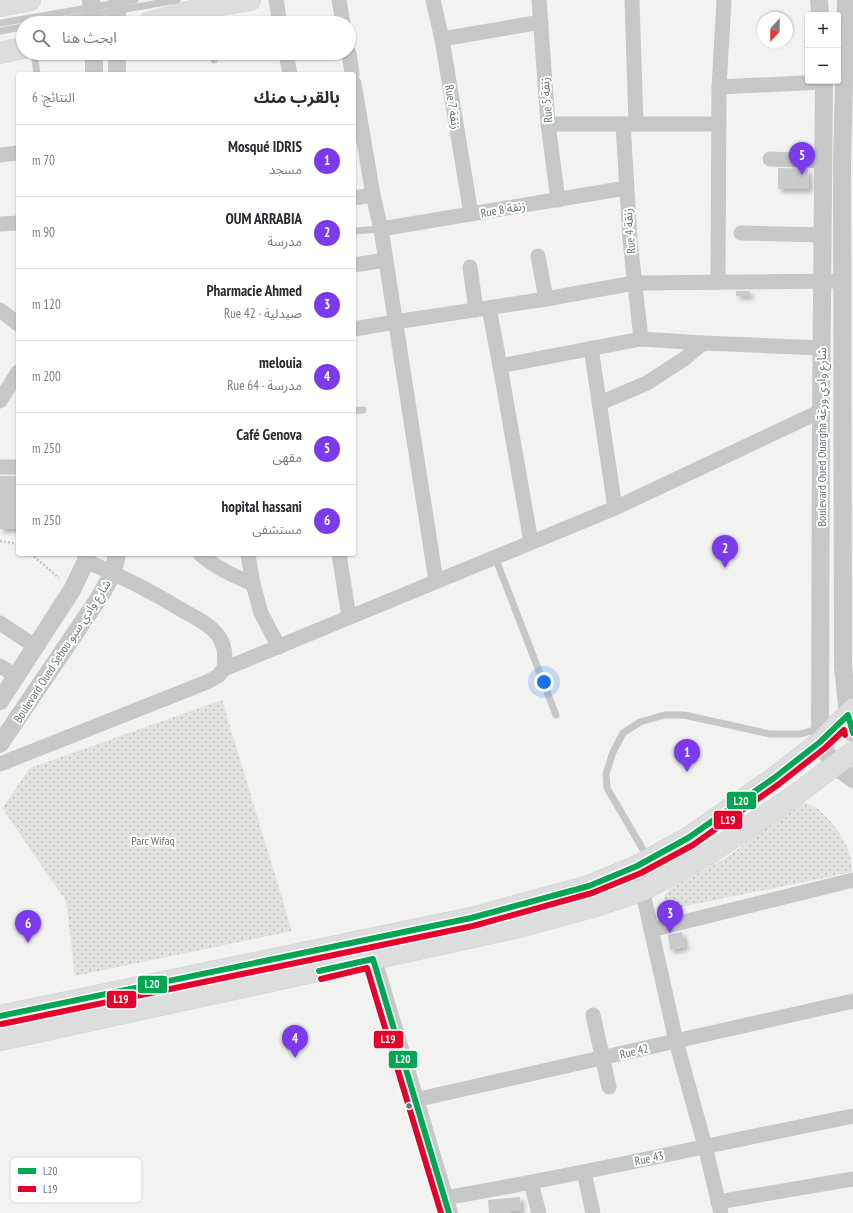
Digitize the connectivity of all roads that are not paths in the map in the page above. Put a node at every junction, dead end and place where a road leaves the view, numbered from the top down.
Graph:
1 (30, 0) edge
2 (135, 0) edge
3 (177, 0) edge
4 (250, 0) edge
5 (276, 0) edge
6 (339, 0) edge
7 (433, 0) edge
8 (539, 0) edge
9 (632, 0) edge
10 (724, 0) edge
11 (819, 0) edge
12 (846, 0) edge
13 (0, 6) edge
14 (117, 9) edge
15 (92, 11) edge
16 (820, 12) edge
17 (54, 16) edge
18 (72, 16) edge
19 (204, 16) edge
20 (279, 16) edge
21 (342, 16) edge
22 (16, 21) edge
23 (541, 22) junction
24 (0, 23) edge
25 (16, 28) edge
26 (0, 31) edge
27 (442, 39) junction
28 (16, 50) edge
29 (0, 53) edge
30 (35, 60) edge
31 (94, 60) edge
32 (117, 60) edge
33 (287, 60) edge
34 (350, 60) edge
35 (37, 72) edge
36 (94, 72) edge
37 (117, 72) edge
38 (290, 72) edge
39 (352, 72) edge
40 (805, 83) edge
41 (824, 84) edge
42 (719, 87) junction
43 (356, 107) edge
44 (548, 124) junction
45 (629, 124) junction
46 (719, 124) junction
47 (359, 142) edge
48 (16, 153) edge
49 (0, 155) edge
50 (770, 159) dead end
51 (824, 161) junction
52 (848, 163) edge
53 (626, 188) junction
54 (373, 195) junction
55 (356, 198) edge
56 (558, 200) junction
57 (471, 214) junction
58 (16, 223) edge
59 (0, 224) edge
60 (381, 229) junction
61 (356, 231) edge
62 (741, 233) dead end
63 (823, 235) junction
64 (538, 256) dead end
65 (385, 260) junction
66 (356, 266) edge
67 (470, 267) dead end
68 (822, 281) junction
69 (843, 281) junction
70 (718, 282) junction
71 (634, 283) junction
72 (546, 299) junction
73 (482, 309) junction
74 (0, 310) edge
75 (16, 322) edge
76 (395, 322) junction
77 (356, 329) edge
78 (641, 339) junction
79 (703, 343) junction
80 (591, 348) junction
81 (822, 348) junction
82 (500, 366) junction
83 (16, 375) edge
84 (9, 387) edge
85 (0, 401) edge
86 (600, 403) junction
87 (363, 410) dead end
88 (356, 411) edge
89 (821, 411) junction
90 (0, 467) edge
91 (16, 467) edge
92 (614, 508) junction
93 (530, 542) junction
94 (117, 556) edge
95 (202, 556) edge
96 (248, 556) edge
97 (339, 556) edge
98 (495, 557) junction
99 (86, 558) edge
100 (113, 573) junction
101 (436, 582) junction
102 (253, 584) junction
103 (349, 617) junction
104 (0, 623) edge
105 (36, 647) junction
106 (279, 647) junction
107 (0, 666) edge
108 (224, 669) junction
109 (16, 676) junction
110 (0, 701) edge
111 (556, 715) dead end
112 (851, 719) edge
113 (820, 735) junction
114 (0, 744) edge
115 (853, 752) edge
116 (0, 764) edge
117 (834, 765) junction
118 (853, 779) edge
119 (643, 863) junction
120 (853, 880) edge
121 (643, 890) junction
122 (651, 930) junction
123 (370, 949) junction
124 (853, 1001) edge
125 (51, 1006) junction
126 (593, 1015) dead end
127 (0, 1016) edge
128 (56, 1028) junction
129 (0, 1040) edge
130 (676, 1040) junction
131 (603, 1058) junction
132 (609, 1087) dead end
133 (415, 1100) junction
134 (853, 1116) edge
135 (705, 1146) junction
136 (584, 1172) junction
137 (853, 1178) edge
138 (531, 1183) junction
139 (446, 1205) edge
140 (719, 1208) edge
141 (538, 1213) edge
142 (594, 1213) edge

1 - 13 main road
2 - 14 lane
3 - 14 lane
4 - 19 main road
5 - 20 street
6 - 21 street
7 - 27 street, Rue 7 زنقة
8 - 23 street, Rue 5 زنقة
9 - 45 street, Rue 4 زنقة
10 - 42 street
11 - 16 street
12 - 52 street, Boulevard Oued Ouargha شارع وادي ورغة
14 - 15 lane
15 - 17 lane
15 - 18 lane
22 - 24 lane
23 - 27 street
23 - 44 street, Rue 5 زنقة
25 - 26 lane
27 - 57 street, Rue 7 زنقة
28 - 29 main road
30 - 35 lane
31 - 36 street
32 - 37 street
33 - 38 street
34 - 39 street
40 - 42 street
41 - 51 street, Boulevard Oued Ouargha شارع وادي ورغة
42 - 46 street
43 - 47 street
44 - 45 street
44 - 56 street, Rue 5 زنقة
45 - 46 street
45 - 53 street, Rue 4 زنقة
46 - 70 street
47 - 54 street
48 - 49 street
50 - 51 street
51 - 63 street, Boulevard Oued Ouargha شارع وادي ورغة
52 - 69 street, Boulevard Oued Ouargha شارع وادي ورغة
53 - 56 street, Rue 8 زنقة
53 - 71 street, Rue 4 زنقة
54 - 55 street
54 - 60 street
56 - 57 street, Rue 8 زنقة
57 - 60 street, Rue 8 زنقة
58 - 59 street
60 - 61 lane
60 - 65 street
62 - 63 street
63 - 68 street, Boulevard Oued Ouargha شارع وادي ورغة
64 - 72 street
65 - 66 street
65 - 76 street
67 - 73 street
68 - 69 street
68 - 70 street
68 - 81 street, Boulevard Oued Ouargha شارع وادي ورغة
69 - 112 street, Boulevard Oued Ouargha شارع وادي ورغة
70 - 71 street
71 - 72 street
71 - 78 street, Rue 4 زنقة
72 - 73 street
73 - 76 street
73 - 82 street
74 - 75 street
76 - 77 street
76 - 101 street
78 - 79 street
78 - 80 street
79 - 81 street
79 - 86 street
80 - 82 street
80 - 86 street
81 - 89 street, Boulevard Oued Ouargha شارع وادي ورغة
82 - 93 street
83 - 84 street
84 - 85 street
86 - 92 street
87 - 88 lane
89 - 92 street
89 - 113 street, Boulevard Oued Ouargha شارع وادي ورغة
90 - 91 street
92 - 93 street
93 - 98 street
94 - 100 street, Boulevard Oued Sebou شارع وادي سبو
95 - 102 street
96 - 102 street
97 - 103 street
98 - 101 street
98 - 111 lane
99 - 100 street
99 - 105 street, Boulevard Oued Sebou شارع وادي سبو
100 - 108 street
100 - 114 street, Boulevard Oued Sebou شارع وادي سبو
101 - 103 street
102 - 106 street
103 - 106 street
104 - 105 street
105 - 109 street, Boulevard Oued Sebou شارع وادي سبو
106 - 108 street
107 - 109 street
108 - 116 street
109 - 110 street, Boulevard Oued Sebou شارع وادي سبو
112 - 113 main road
113 - 117 street
113 - 119 main road
113 - 119 lane
115 - 117 main road
117 - 118 street
117 - 121 main road
119 - 121 street
119 - 123 main road
120 - 122 street
121 - 122 street
121 - 123 main road
122 - 130 street
123 - 125 main road
123 - 128 main road
123 - 133 street
124 - 130 street, Rue 42
125 - 127 main road
125 - 128 main road
126 - 131 street
128 - 129 main road
130 - 131 street, Rue 42
130 - 135 street
131 - 132 street
131 - 133 street, Rue 42
133 - 139 street
134 - 135 street, Rue 43
135 - 136 street, Rue 43
135 - 140 street
136 - 138 street, Rue 43
136 - 142 street
137 - 140 street
138 - 139 street, Rue 43
138 - 141 street

